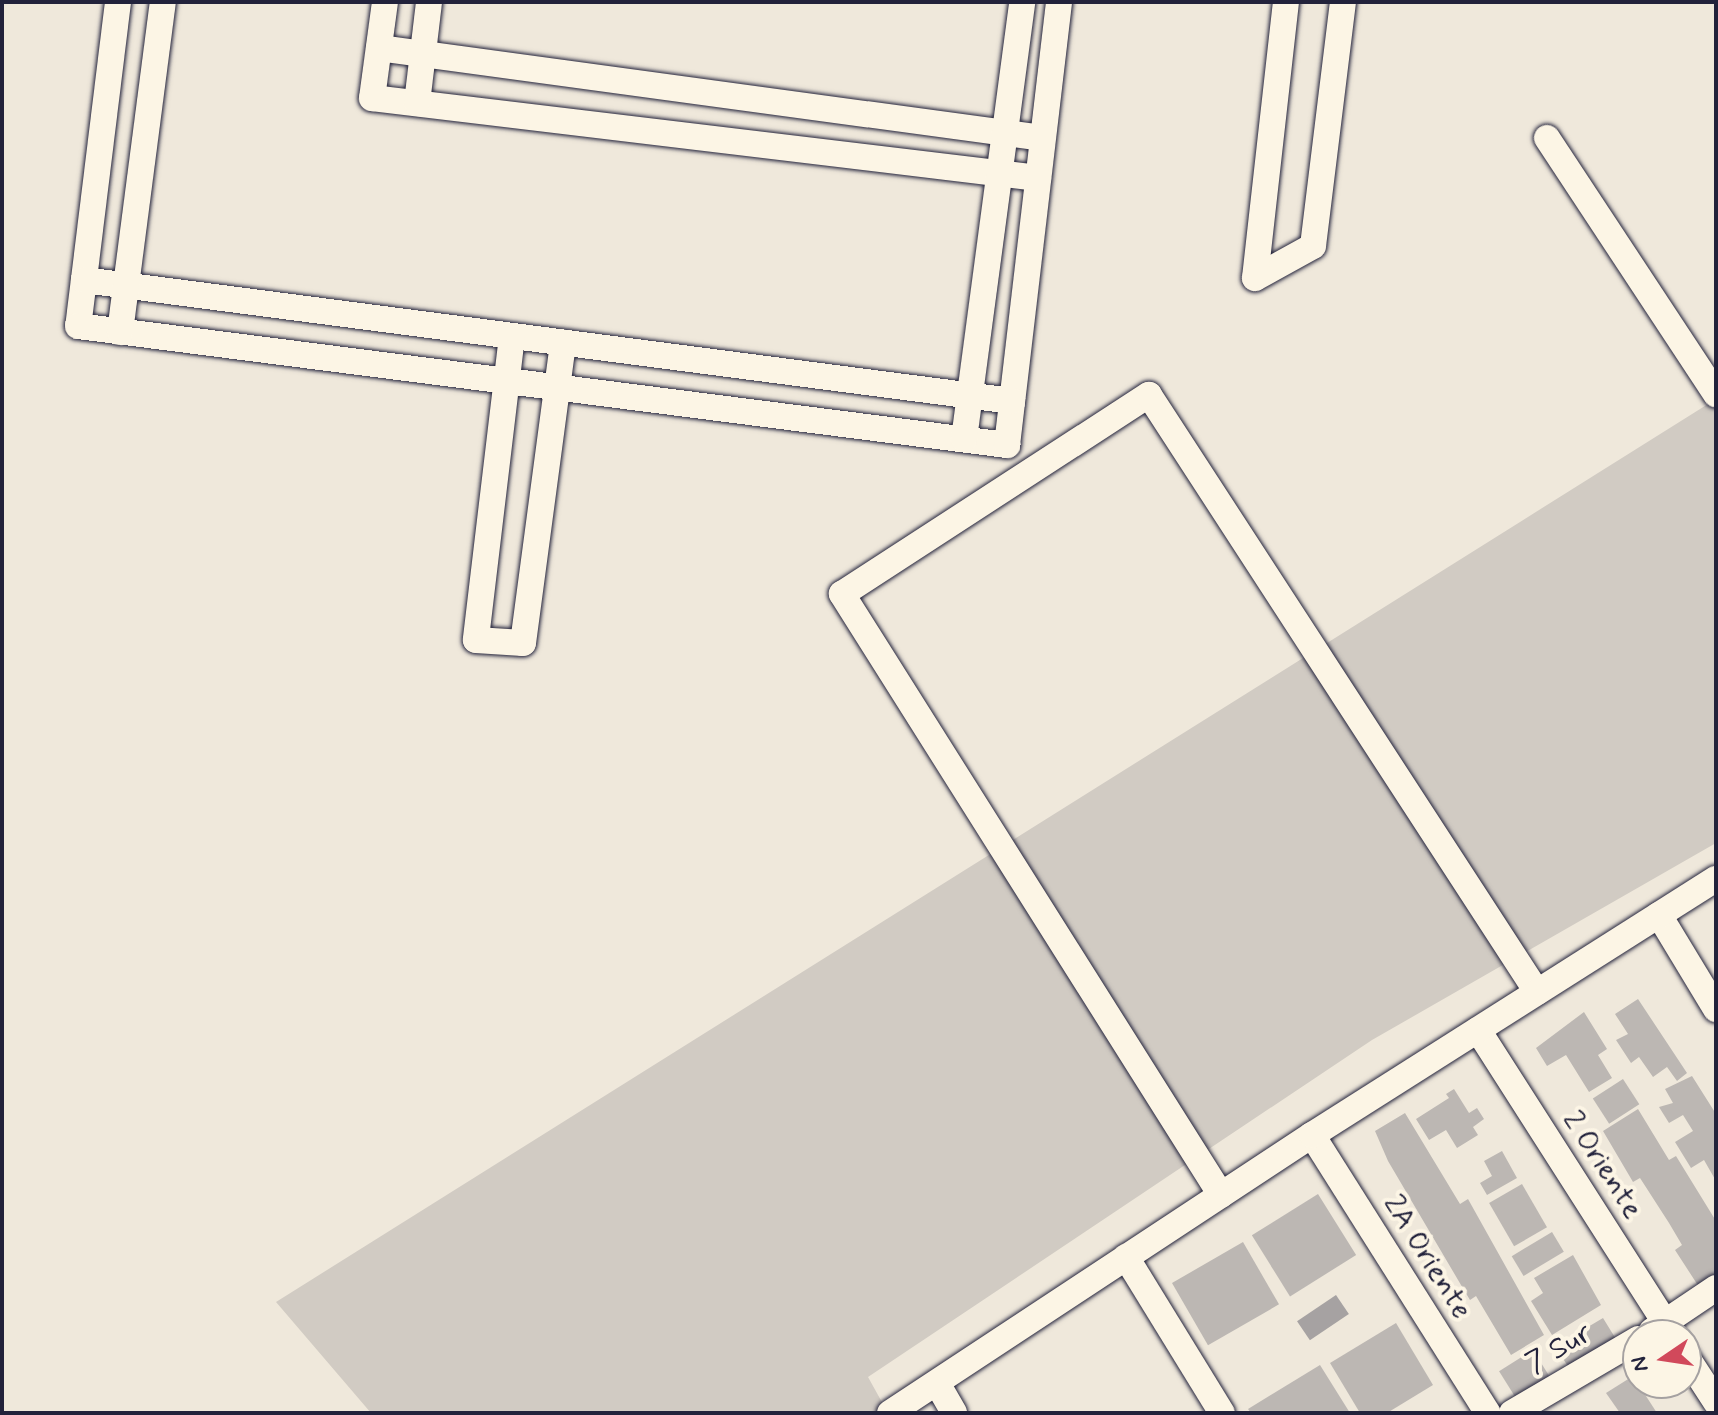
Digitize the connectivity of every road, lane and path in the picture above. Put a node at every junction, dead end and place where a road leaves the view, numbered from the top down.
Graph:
1 (118, 2) edge
2 (163, 2) edge
3 (385, 2) edge
4 (429, 2) edge
5 (1022, 2) edge
6 (1059, 2) edge
7 (1286, 2) edge
8 (1343, 2) edge
9 (379, 48) junction
10 (423, 53) junction
11 (704, 92) junction
12 (417, 103) junction
13 (1005, 133) junction
14 (698, 137) junction
15 (1042, 138) junction
16 (1547, 138) dead end
17 (999, 173) junction
18 (1038, 178) junction
19 (84, 280) junction
20 (127, 287) junction
21 (120, 332) junction
22 (512, 336) junction
23 (563, 343) junction
24 (505, 381) junction
25 (557, 387) junction
26 (1716, 394) edge
27 (971, 395) junction
28 (1012, 401) junction
29 (964, 439) junction
30 (1716, 879) edge
31 (1659, 915) junction
32 (1537, 992) junction
33 (1716, 1009) edge
34 (1478, 1030) junction
35 (1312, 1135) junction
36 (1221, 1195) junction
37 (1126, 1257) junction
38 (1716, 1288) edge
39 (1654, 1319) edge
40 (1676, 1319) edge
41 (1622, 1348) edge
42 (1702, 1381) edge
43 (937, 1383) junction
44 (1716, 1402) edge
45 (890, 1413) edge
46 (954, 1413) edge
47 (1222, 1413) edge
48 (1488, 1413) edge
49 (1512, 1413) edge

1 - 19 street
2 - 20 street
3 - 9 street
4 - 10 street
5 - 13 street
6 - 15 street
7 - 8 street
9 - 10 street
9 - 12 street
10 - 11 street
10 - 12 street
11 - 13 street
11 - 14 street
12 - 14 street
13 - 15 street
13 - 17 street
14 - 17 street
15 - 18 street
16 - 26 street
17 - 18 street
17 - 27 street
18 - 28 street
19 - 20 street
19 - 21 street
20 - 21 street
20 - 22 street
21 - 24 street
22 - 23 street
22 - 24 street
23 - 25 street
23 - 27 street
24 - 25 street
24 - 25 street
25 - 29 street
27 - 28 street
27 - 29 street
28 - 29 street
30 - 31 street
31 - 32 street
31 - 33 street
32 - 34 street
32 - 36 street
34 - 35 street
34 - 39 street, 2 Oriente
35 - 36 street
35 - 48 street, 2A Oriente
36 - 37 street
37 - 43 street
37 - 47 street
38 - 40 street
41 - 49 street, 7 Sur
42 - 44 street
43 - 45 street
43 - 46 street

